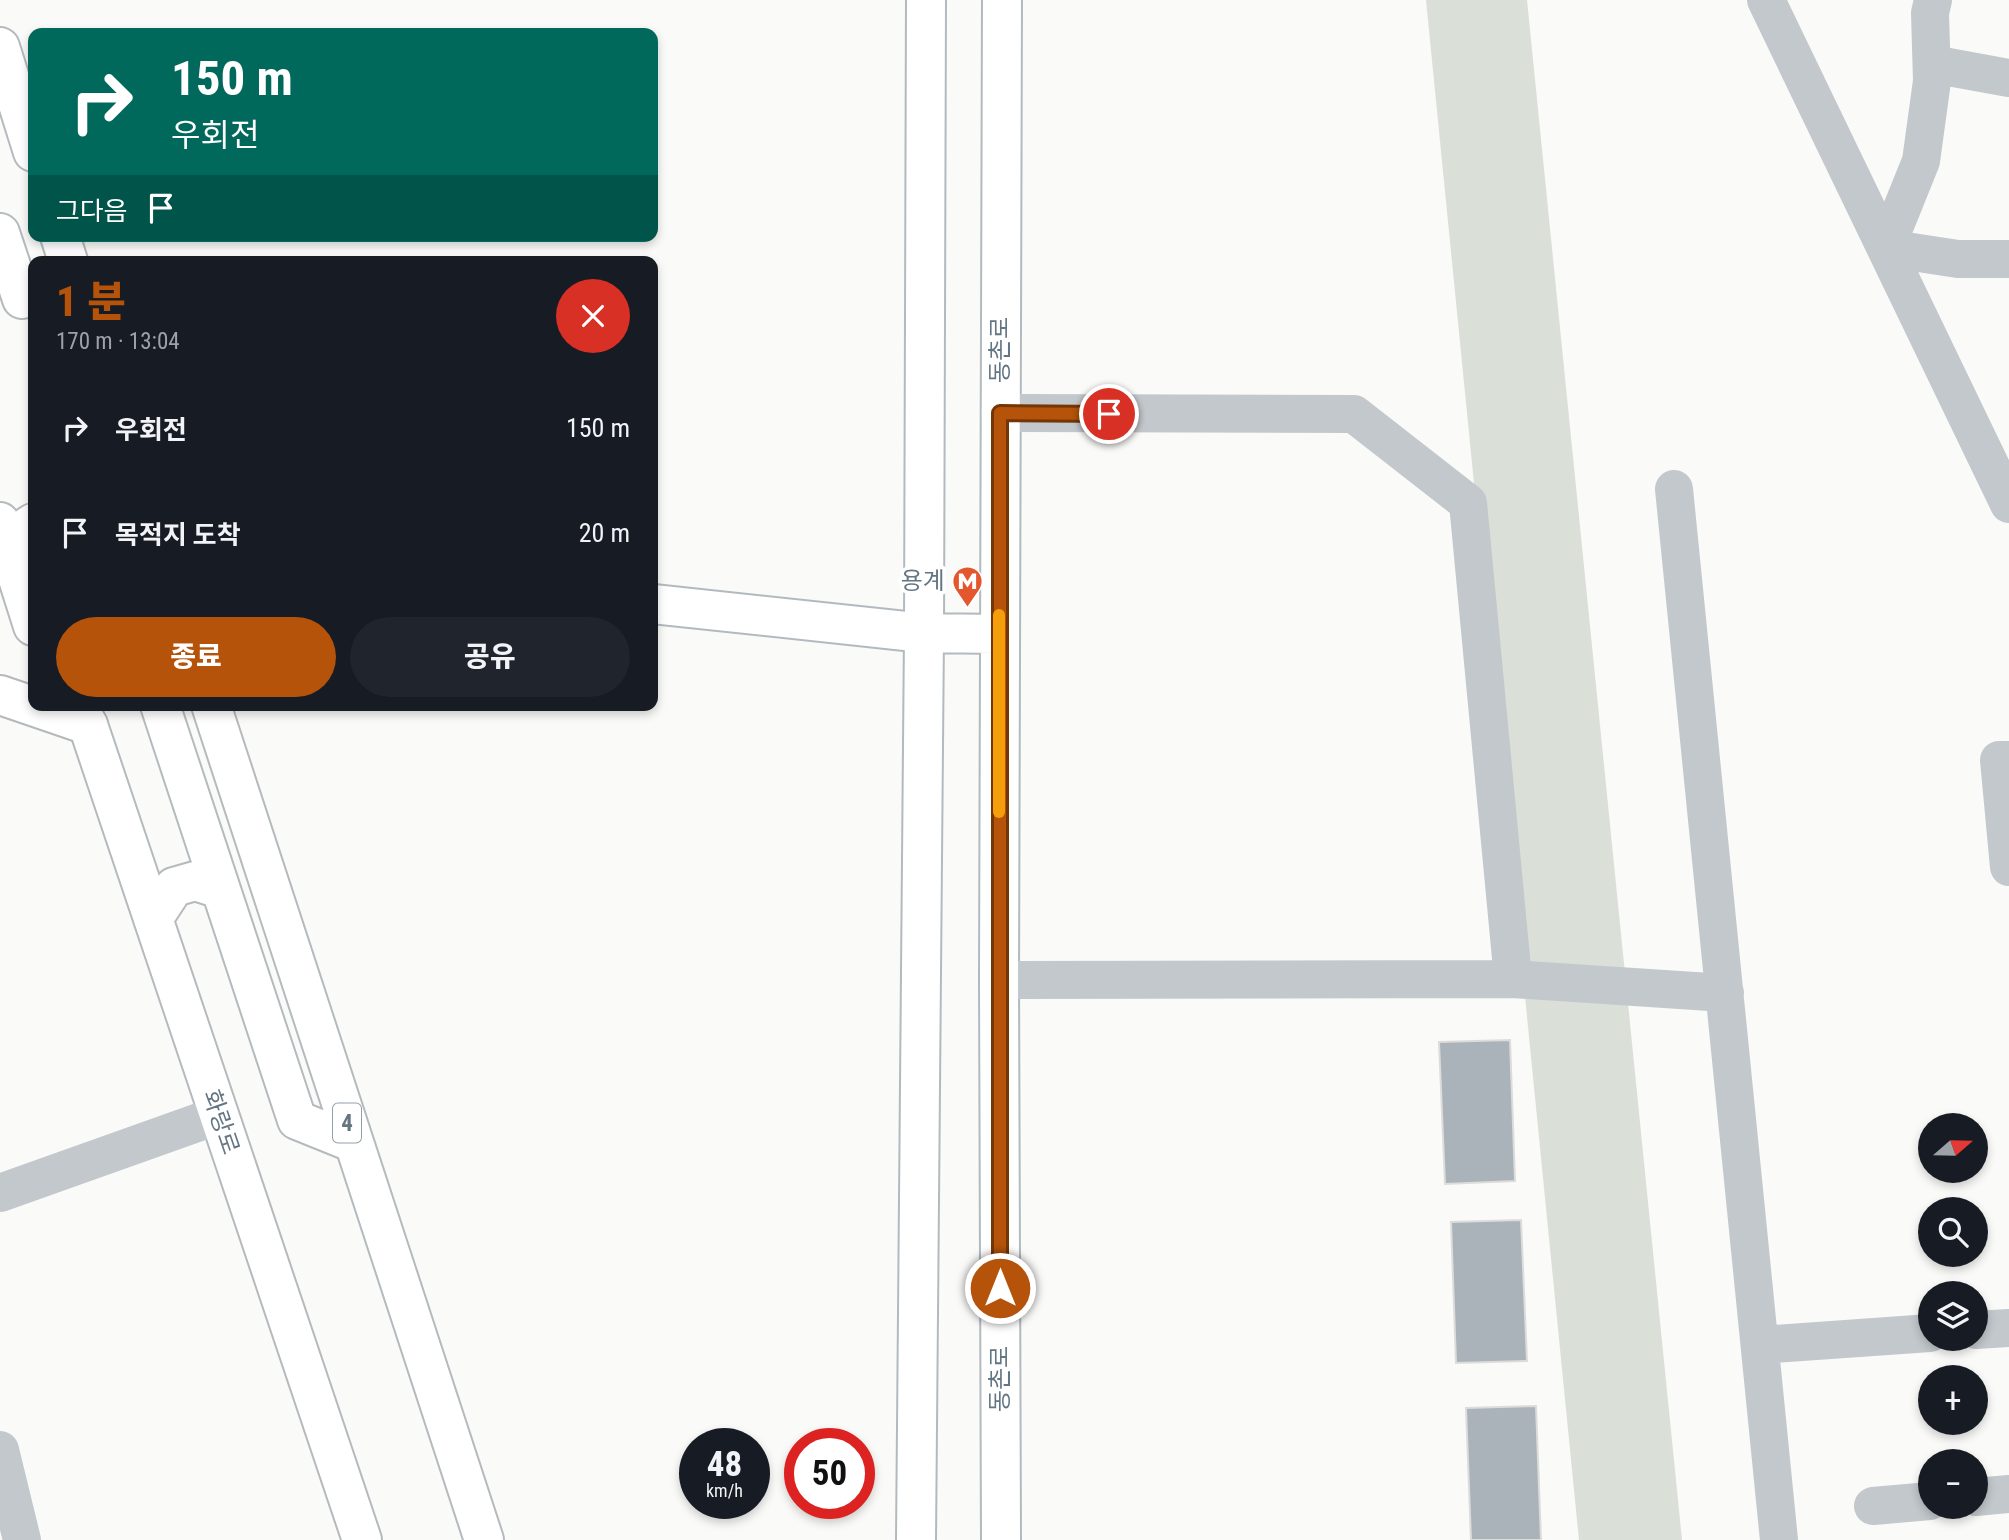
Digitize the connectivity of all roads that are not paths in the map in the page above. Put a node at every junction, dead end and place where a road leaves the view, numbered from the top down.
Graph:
1 (926, 0) edge
2 (1002, 0) edge
3 (1766, 0) edge
4 (1933, 0) edge
5 (0, 47) edge
6 (1932, 64) junction
7 (2009, 78) edge
8 (28, 136) edge
9 (0, 233) edge
10 (1886, 248) junction
11 (2009, 259) edge
12 (28, 297) edge
13 (1000, 413) junction
14 (1674, 489) dead end
15 (2009, 504) edge
16 (12, 538) edge
17 (28, 605) edge
18 (658, 605) edge
19 (924, 632) junction
20 (999, 634) junction
21 (0, 695) edge
22 (28, 701) edge
23 (162, 711) edge
24 (213, 711) edge
25 (85, 712) edge
26 (2009, 760) edge
27 (2009, 867) edge
28 (220, 889) junction
29 (153, 919) junction
30 (1513, 979) junction
31 (999, 981) junction
32 (1725, 993) junction
33 (219, 1115) junction
34 (354, 1143) junction
35 (0, 1193) edge
36 (2009, 1328) edge
37 (1988, 1329) edge
38 (1918, 1334) edge
39 (1760, 1345) junction
40 (0, 1450) edge
41 (2009, 1494) edge
42 (1988, 1496) edge
43 (1918, 1502) edge
44 (1873, 1506) dead end
45 (23, 1540) edge
46 (362, 1540) edge
47 (484, 1540) edge
48 (916, 1540) edge
49 (1001, 1540) edge
50 (1779, 1540) edge

1 - 19 main road
2 - 13 main road, 동촌로
3 - 10 street
4 - 6 street
5 - 8 main road
6 - 7 street
6 - 10 street
9 - 12 main road
10 - 11 street
10 - 15 street
13 - 20 main road, 동촌로
13 - 30 street
14 - 32 street
16 - 17 main road
18 - 19 main road
19 - 20 main road
19 - 48 main road
20 - 31 main road, 동촌로
21 - 22 main road
23 - 28 main road
24 - 34 main road, 4
25 - 29 main road, 화랑로
26 - 27 street
28 - 29 main road
28 - 34 main road
29 - 33 main road, 화랑로
30 - 31 street
30 - 32 street
31 - 49 main road, 동촌로
32 - 39 street
33 - 35 street
33 - 46 main road, 화랑로
34 - 47 main road, 4
36 - 37 street
38 - 39 street
39 - 50 street
40 - 45 street
41 - 42 street
43 - 44 street

